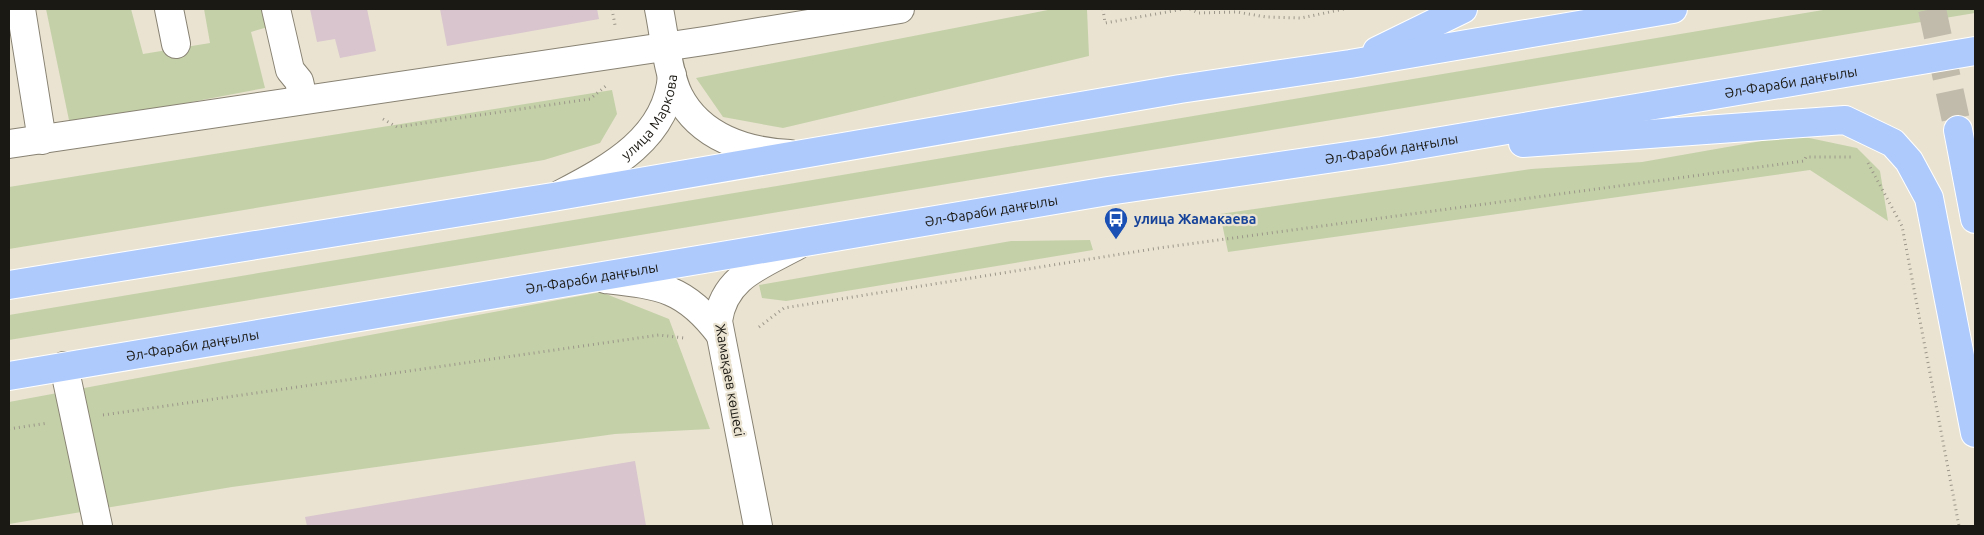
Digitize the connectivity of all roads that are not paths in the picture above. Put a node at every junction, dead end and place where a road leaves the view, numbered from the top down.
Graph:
1 (21, 9) edge
2 (169, 9) edge
3 (276, 9) edge
4 (659, 9) edge
5 (900, 9) edge
6 (1463, 9) edge
7 (1673, 9) edge
8 (176, 44) dead end
9 (666, 46) junction
10 (1975, 51) edge
11 (1350, 64) junction
12 (672, 75) junction
13 (303, 99) junction
14 (1958, 130) tunnel mouth
15 (42, 140) junction
16 (9, 144) edge
17 (1382, 152) junction
18 (808, 154) junction
19 (553, 198) junction
20 (1975, 219) edge
21 (800, 244) junction
22 (592, 278) junction
23 (9, 285) edge
24 (720, 334) junction
25 (64, 366) junction
26 (9, 376) edge
27 (1975, 433) edge
28 (98, 526) edge
29 (758, 526) edge

1 - 15 street
2 - 8 street
3 - 13 street
4 - 9 street
5 - 9 street
6 - 11 main road
7 - 11 main road
9 - 12 street
9 - 13 street
10 - 17 main road, Әл-Фараби даңғылы
11 - 18 main road
12 - 18 street, улица Маркова
12 - 19 street, улица Маркова
13 - 15 street
14 - 20 main road
15 - 16 street
17 - 21 main road, Әл-Фараби даңғылы
17 - 27 main road
18 - 19 main road
19 - 23 main road
21 - 22 main road, Әл-Фараби даңғылы
21 - 24 street, Жамақаев көшесі
22 - 24 street
22 - 25 main road, Әл-Фараби даңғылы
24 - 29 street, Жамақаев көшесі
25 - 26 main road, Әл-Фараби даңғылы
25 - 28 street

